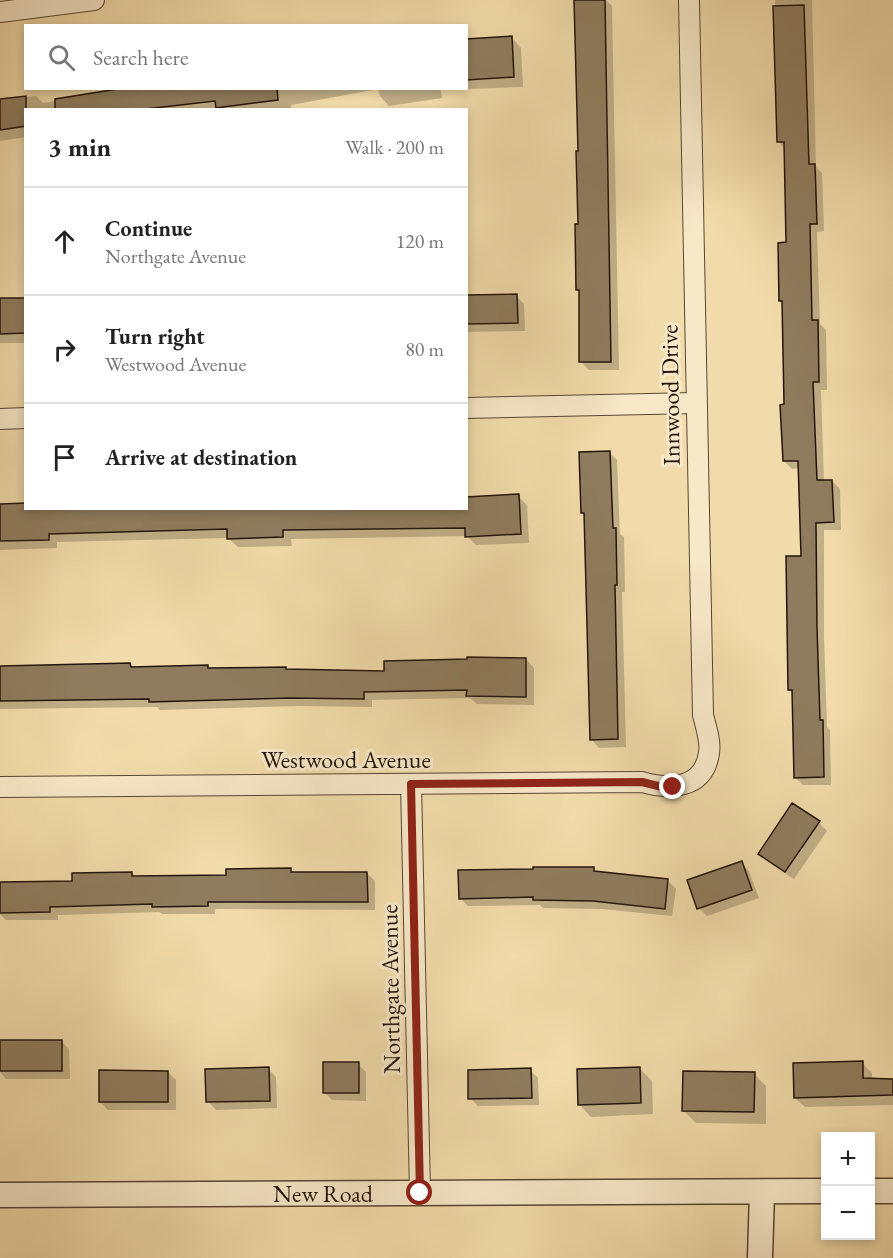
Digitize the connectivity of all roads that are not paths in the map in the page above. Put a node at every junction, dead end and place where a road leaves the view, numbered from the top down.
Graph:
1 (94, 0) edge
2 (689, 0) edge
3 (0, 12) edge
4 (696, 403) junction
5 (468, 408) edge
6 (24, 418) edge
7 (0, 419) edge
8 (691, 781) joint
9 (411, 784) junction
10 (0, 787) edge
11 (821, 1191) edge
12 (875, 1191) edge
13 (893, 1191) edge
14 (762, 1192) junction
15 (420, 1193) junction
16 (0, 1195) edge
17 (760, 1258) edge

1 - 3 street
2 - 4 street, Innwood Drive
4 - 5 street
4 - 8 street, Innwood Drive
6 - 7 street
8 - 9 street, Westwood Avenue
9 - 10 street, Westwood Avenue
9 - 15 street, Northgate Avenue
11 - 14 street, New Road
12 - 13 street
14 - 15 street, New Road
14 - 17 street
15 - 16 street, New Road

